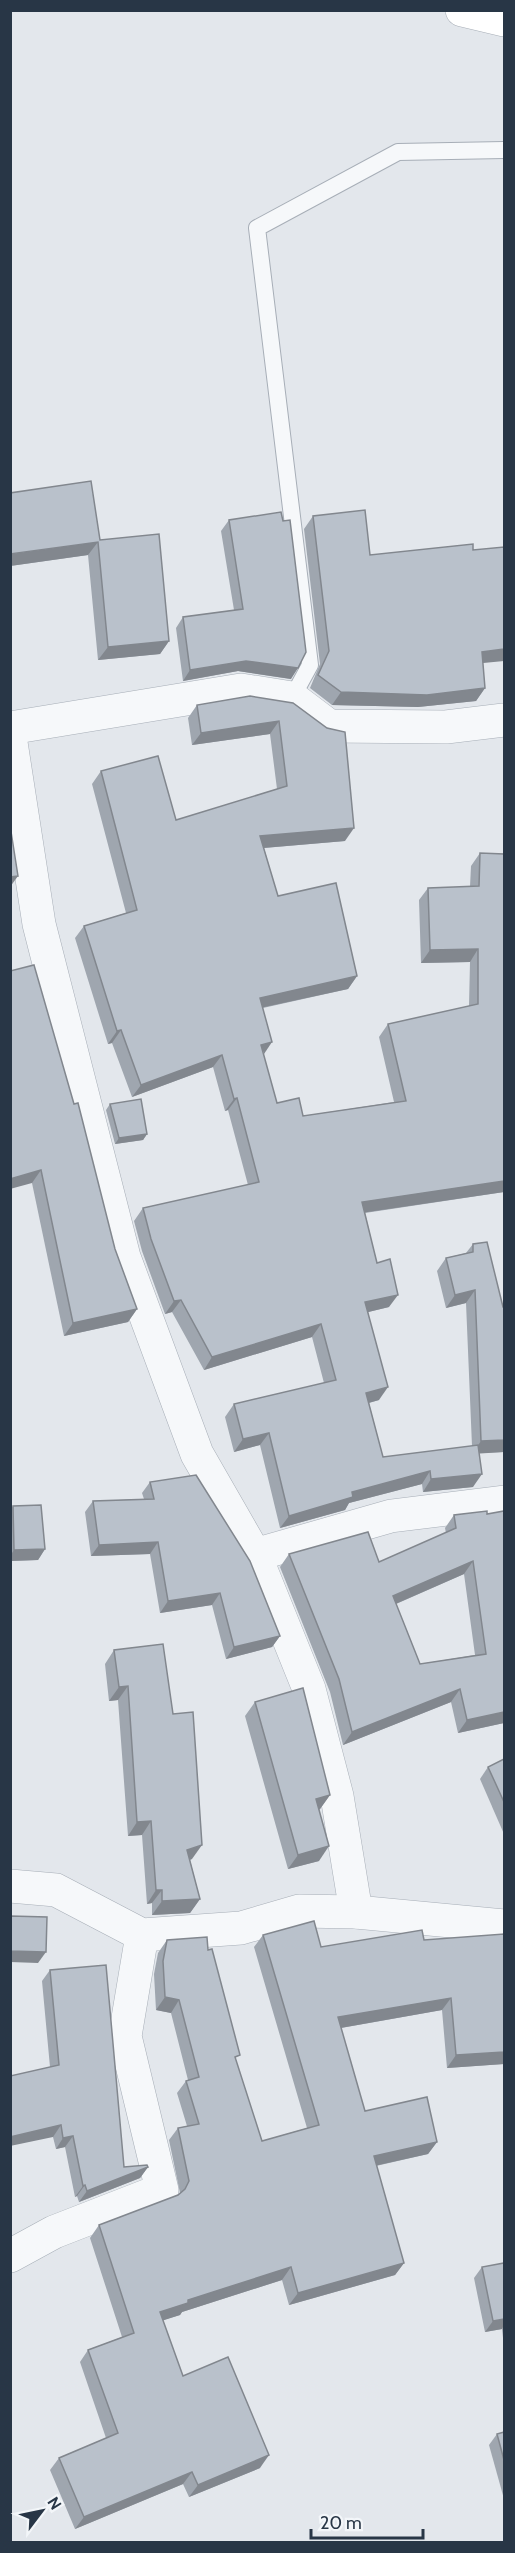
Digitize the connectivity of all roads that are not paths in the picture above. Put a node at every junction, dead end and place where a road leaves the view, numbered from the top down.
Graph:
1 (462, 10) edge
2 (504, 20) edge
3 (504, 150) edge
4 (292, 698) junction
5 (504, 720) edge
6 (10, 728) edge
7 (10, 736) edge
8 (504, 1502) edge
9 (255, 1555) junction
10 (10, 1886) edge
11 (357, 1912) junction
12 (504, 1926) edge
13 (142, 1935) junction
14 (10, 2256) edge

1 - 2 street
3 - 4 lane
4 - 5 street
4 - 6 street
7 - 9 street
8 - 9 street
9 - 11 street
10 - 13 street
11 - 12 street
11 - 13 street
13 - 14 street

